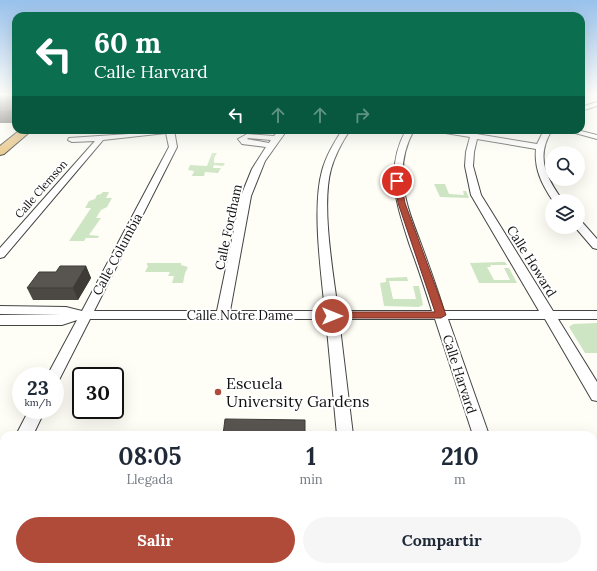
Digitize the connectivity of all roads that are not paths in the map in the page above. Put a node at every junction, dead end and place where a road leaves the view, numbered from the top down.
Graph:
1 (12, 132) edge
2 (22, 134) edge
3 (142, 134) edge
4 (170, 134) edge
5 (280, 134) edge
6 (344, 134) edge
7 (408, 134) edge
8 (462, 134) edge
9 (546, 134) edge
10 (585, 134) edge
11 (474, 136) junction
12 (597, 137) edge
13 (100, 139) junction
14 (72, 140) dead end
15 (0, 142) edge
16 (539, 147) junction
17 (0, 152) edge
18 (554, 194) edge
19 (585, 232) edge
20 (597, 246) edge
21 (0, 255) edge
22 (0, 310) edge
23 (80, 315) junction
24 (223, 315) junction
25 (441, 315) junction
26 (597, 315) edge
27 (332, 316) junction
28 (549, 316) junction
29 (0, 320) edge
30 (58, 367) edge
31 (597, 395) edge
32 (32, 419) edge
33 (26, 431) edge
34 (345, 431) edge
35 (480, 431) edge

1 - 15 highway
2 - 17 highway
3 - 13 street
4 - 23 street, Calle Columbia
5 - 24 street, Calle Fordham
6 - 27 street
7 - 25 street, Calle Harvard
8 - 11 street
9 - 16 street
10 - 12 street
11 - 16 street
11 - 28 street, Calle Howard
13 - 14 street
13 - 21 street, Calle Clemson
16 - 18 street
19 - 20 street
22 - 23 street
23 - 24 street, Calle Notre Dame
23 - 29 street
23 - 30 street, Calle Columbia
24 - 27 street, Calle Notre Dame
25 - 27 street, Calle Notre Dame
25 - 28 street, Calle Notre Dame
25 - 35 street, Calle Harvard
26 - 28 street, Calle Notre Dame
27 - 34 street
28 - 31 street, Calle Howard
32 - 33 street

